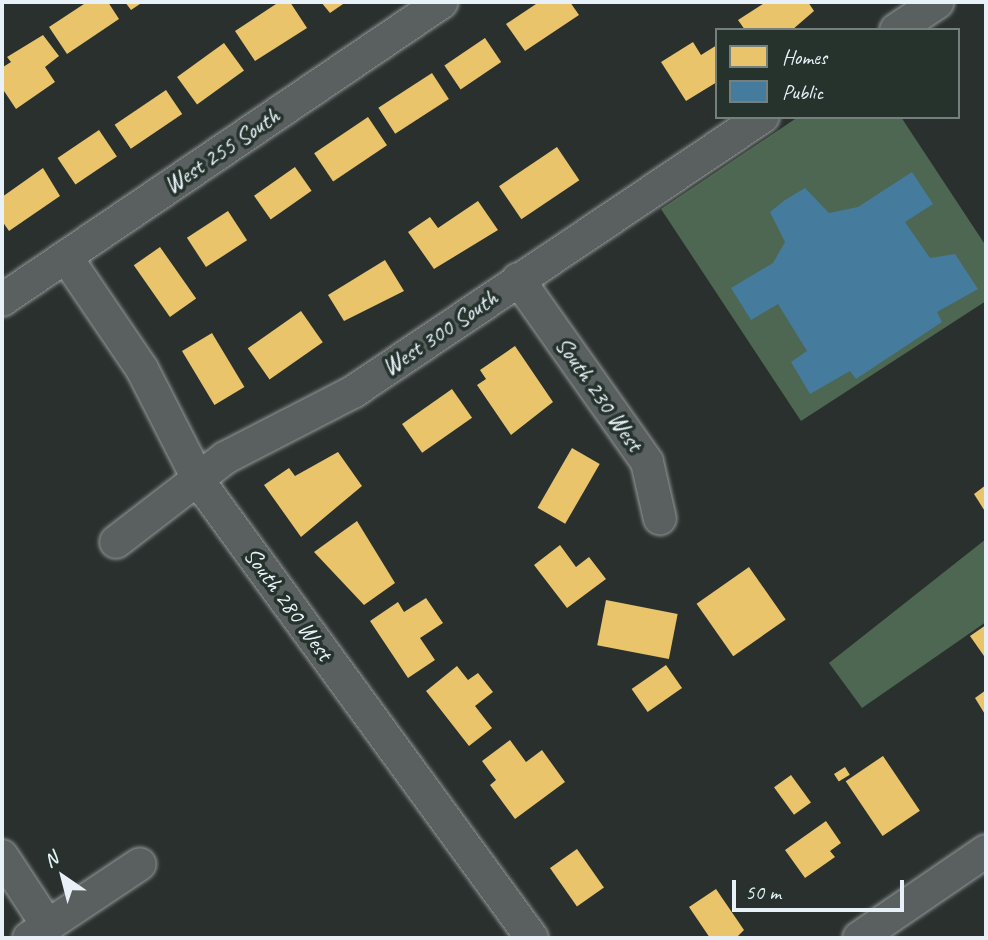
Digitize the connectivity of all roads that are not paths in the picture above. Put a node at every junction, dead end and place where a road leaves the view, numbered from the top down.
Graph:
1 (442, 2) edge
2 (938, 2) edge
3 (898, 28) edge
4 (760, 119) edge
5 (66, 257) junction
6 (518, 279) junction
7 (2, 300) edge
8 (200, 483) junction
9 (660, 519) dead end
10 (116, 542) dead end
11 (986, 851) edge
12 (2, 856) edge
13 (141, 864) dead end
14 (38, 932) edge
15 (532, 938) edge
16 (859, 938) edge

1 - 5 street, West 255 South
2 - 3 street
4 - 6 street, West 300 South
5 - 7 street, West 255 South
5 - 8 street, South 280 West
6 - 8 street, West 300 South
6 - 9 street, South 230 West
8 - 10 street, West 300 South
8 - 15 street, South 280 West
11 - 16 street
12 - 14 street
13 - 14 street

